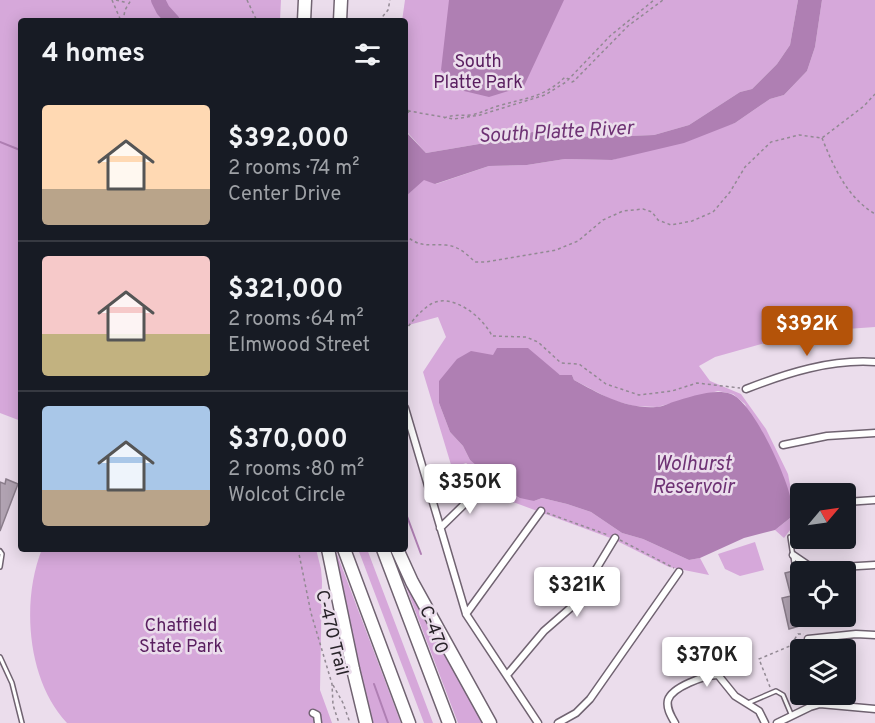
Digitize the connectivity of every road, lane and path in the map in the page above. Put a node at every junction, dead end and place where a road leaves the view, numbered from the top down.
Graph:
1 (112, 0) edge
2 (116, 0) edge
3 (129, 0) edge
4 (247, 0) edge
5 (304, 0) edge
6 (341, 0) edge
7 (390, 0) edge
8 (654, 0) edge
9 (663, 0) edge
10 (121, 18) edge
11 (123, 18) edge
12 (256, 18) edge
13 (304, 18) edge
14 (340, 18) edge
15 (381, 18) edge
16 (568, 80) junction
17 (875, 94) edge
18 (409, 111) edge
19 (443, 118) junction
20 (822, 138) junction
21 (875, 214) edge
22 (408, 238) edge
23 (408, 327) edge
24 (875, 362) edge
25 (746, 389) joint
26 (408, 418) edge
27 (875, 433) edge
28 (783, 445) dead end
29 (483, 486) dead end
30 (875, 500) edge
31 (856, 501) edge
32 (541, 511) dead end
33 (440, 528) junction
34 (615, 538) dead end
35 (792, 549) edge
36 (0, 551) edge
37 (299, 552) edge
38 (329, 552) edge
39 (345, 552) edge
40 (384, 552) edge
41 (398, 552) edge
42 (793, 555) junction
43 (794, 561) edge
44 (802, 561) edge
45 (875, 565) edge
46 (856, 566) edge
47 (0, 567) edge
48 (679, 572) dead end
49 (466, 614) junction
50 (875, 635) edge
51 (795, 639) edge
52 (808, 639) joint
53 (790, 646) edge
54 (0, 657) edge
55 (507, 675) junction
56 (332, 684) junction
57 (772, 693) junction
58 (747, 703) junction
59 (875, 709) edge
60 (313, 713) dead end
61 (792, 716) junction
62 (22, 723) edge
63 (318, 723) edge
64 (339, 723) edge
65 (350, 723) edge
66 (366, 723) edge
67 (409, 723) edge
68 (449, 723) edge
69 (490, 723) edge
70 (538, 723) edge
71 (558, 723) edge
72 (675, 723) edge
73 (765, 723) edge
74 (777, 723) edge

1 - 10 path
2 - 3 path
3 - 11 path
4 - 12 path
5 - 13 highway
6 - 14 highway
7 - 15 path
8 - 16 path
9 - 16 path
16 - 19 path
16 - 19 path
17 - 20 path
18 - 19 path
20 - 21 path
20 - 22 path
23 - 25 path
24 - 25 street
26 - 33 street
27 - 28 street
29 - 33 street
30 - 31 street
32 - 49 street
33 - 49 street
34 - 55 street
35 - 42 lane
36 - 47 lane
37 - 56 path, C-470 Trail
38 - 66 highway
39 - 67 highway
40 - 68 highway, C-470
41 - 69 highway
42 - 43 lane
42 - 44 street
45 - 46 street
48 - 71 street
49 - 55 street
50 - 52 street
51 - 52 path
53 - 57 path
54 - 62 lane
55 - 70 street
56 - 64 path, C-470 Trail
56 - 65 path
57 - 58 lane
57 - 61 lane
58 - 72 street
58 - 73 street
59 - 61 street
60 - 63 street
61 - 74 street

